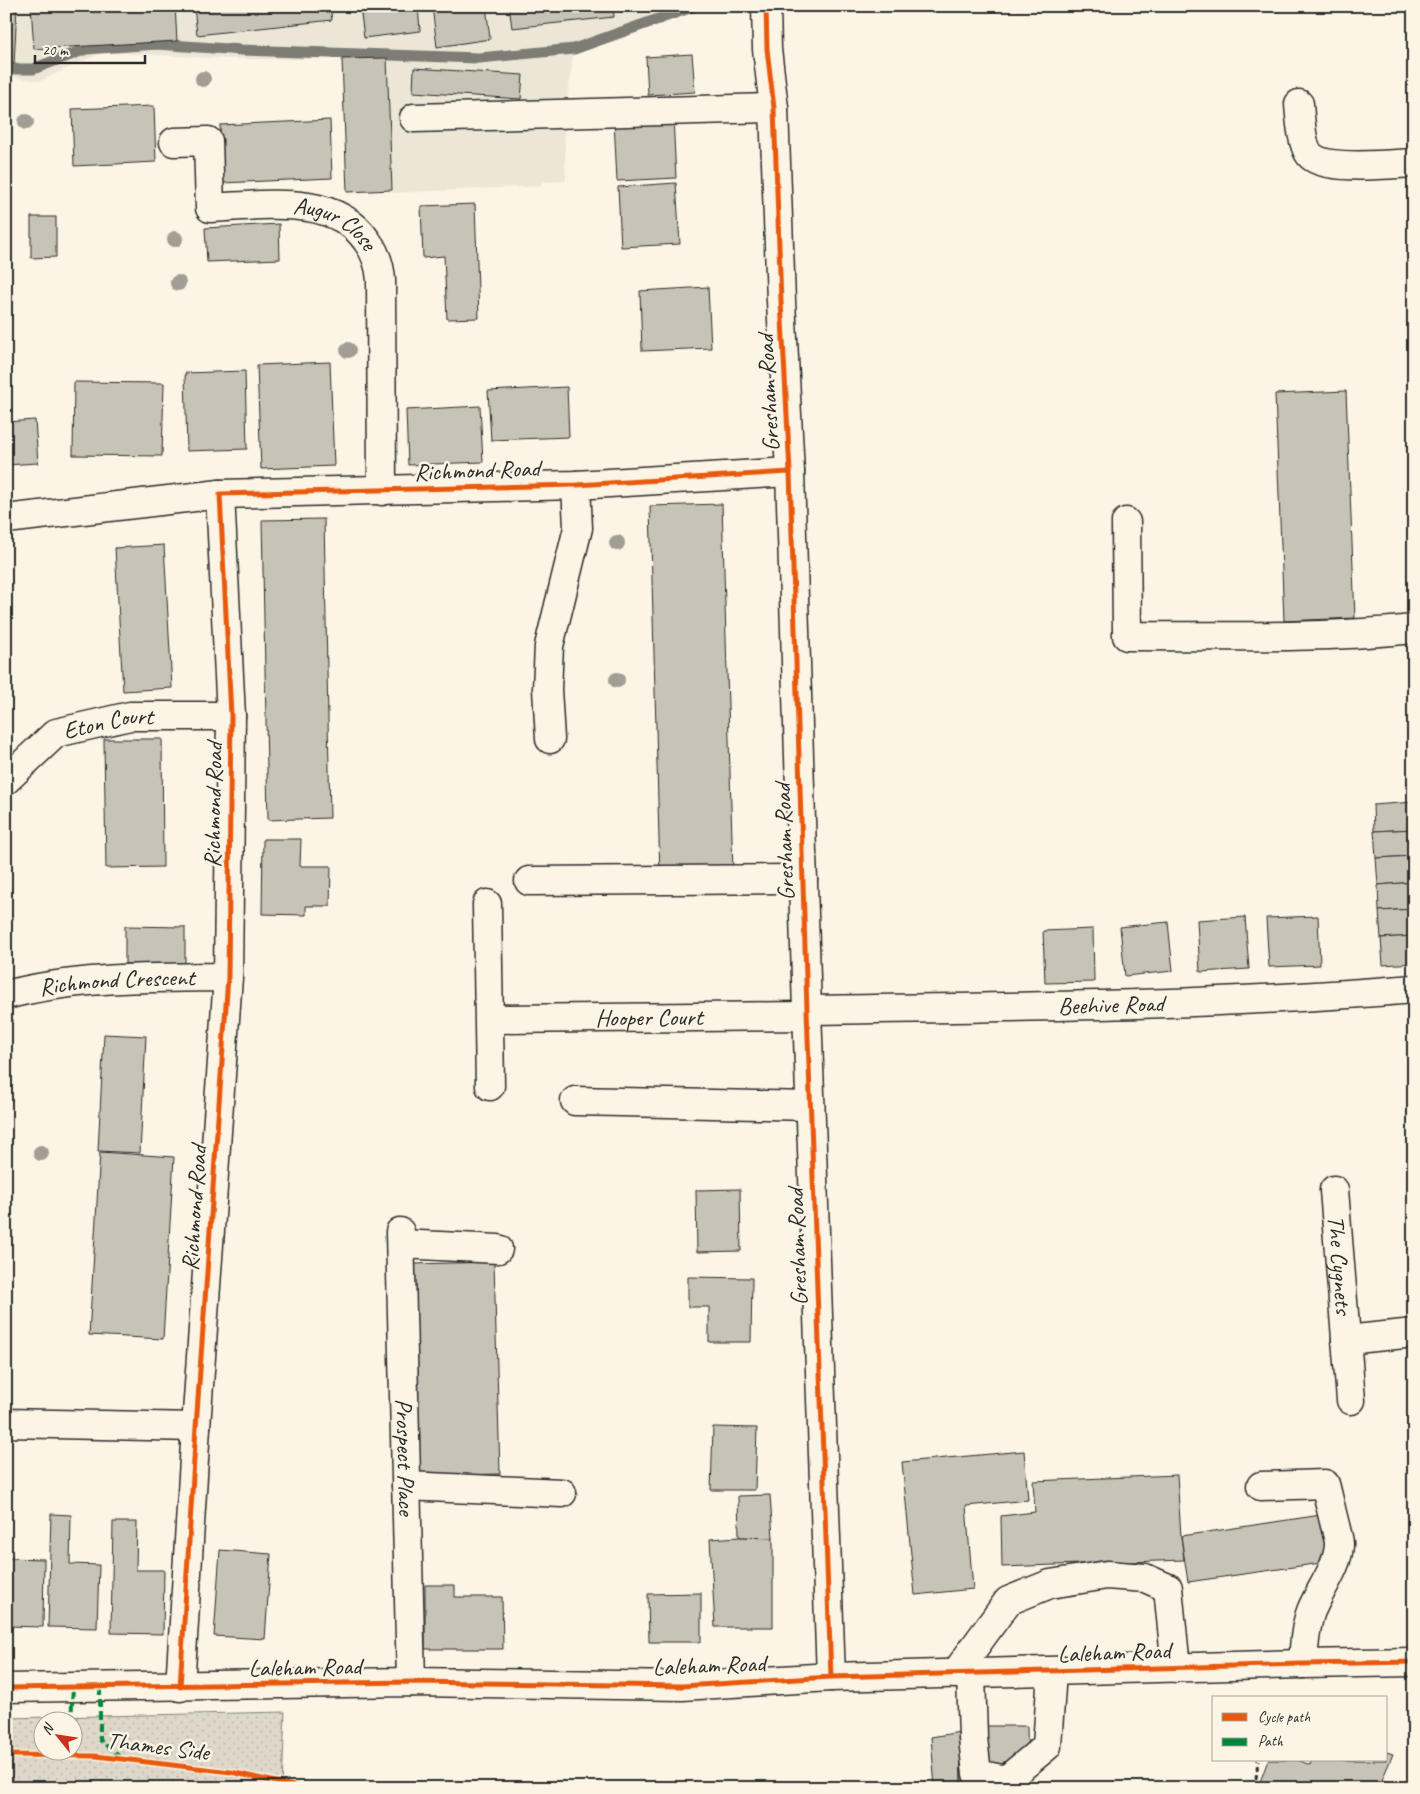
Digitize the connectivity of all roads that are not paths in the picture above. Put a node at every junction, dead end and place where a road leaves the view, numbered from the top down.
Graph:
1 (766, 6) edge
2 (1299, 104) dead end
3 (774, 108) junction
4 (414, 118) dead end
5 (174, 142) dead end
6 (1414, 163) edge
7 (790, 472) junction
8 (576, 485) junction
9 (382, 491) junction
10 (220, 494) junction
11 (6, 518) edge
12 (1126, 522) dead end
13 (1414, 629) edge
14 (231, 716) junction
15 (550, 740) dead end
16 (6, 780) edge
17 (802, 879) junction
18 (529, 882) dead end
19 (487, 904) dead end
20 (228, 977) junction
21 (1414, 989) edge
22 (6, 995) edge
23 (807, 1013) junction
24 (490, 1019) junction
25 (490, 1086) dead end
26 (575, 1101) dead end
27 (810, 1106) junction
28 (1334, 1190) dead end
29 (498, 1249) dead end
30 (1414, 1333) edge
31 (1346, 1340) junction
32 (1351, 1400) dead end
33 (6, 1423) edge
34 (196, 1427) junction
35 (406, 1486) junction
36 (1261, 1486) dead end
37 (562, 1493) dead end
38 (1414, 1662) edge
39 (1303, 1664) junction
40 (1176, 1668) junction
41 (1052, 1672) junction
42 (963, 1674) junction
43 (831, 1677) junction
44 (411, 1682) junction
45 (180, 1687) junction
46 (6, 1688) edge

1 - 3 street, Gresham Road
2 - 6 street
3 - 4 street
3 - 7 street, Gresham Road
5 - 9 street, Augur Close
7 - 8 street, Richmond Road
7 - 17 street, Gresham Road
8 - 9 street, Richmond Road
8 - 15 street
9 - 10 street, Richmond Road
10 - 11 street, Richmond Road
10 - 14 street, Richmond Road
12 - 13 street
14 - 16 street, Eton Court
14 - 20 street, Richmond Road
17 - 18 street
17 - 23 street, Gresham Road
19 - 24 street
20 - 22 street, Richmond Crescent
20 - 34 street, Richmond Road
21 - 23 street, Beehive Road
23 - 24 street, Hooper Court
23 - 27 street, Gresham Road
24 - 25 street
26 - 27 street
27 - 43 street, Gresham Road
28 - 31 street, The Cygnets
29 - 35 street, Prospect Place
30 - 31 street, The Cygnets
31 - 32 street, The Cygnets
33 - 34 street
34 - 45 street, Richmond Road
35 - 37 street
35 - 44 street, Prospect Place
36 - 39 street
38 - 39 street, Laleham Road
39 - 40 street, Laleham Road
40 - 41 street, Laleham Road
40 - 42 street
41 - 42 street, Laleham Road
41 - 42 street
42 - 43 street, Laleham Road
43 - 44 street, Laleham Road
44 - 45 street, Laleham Road
45 - 46 street, Laleham Road

